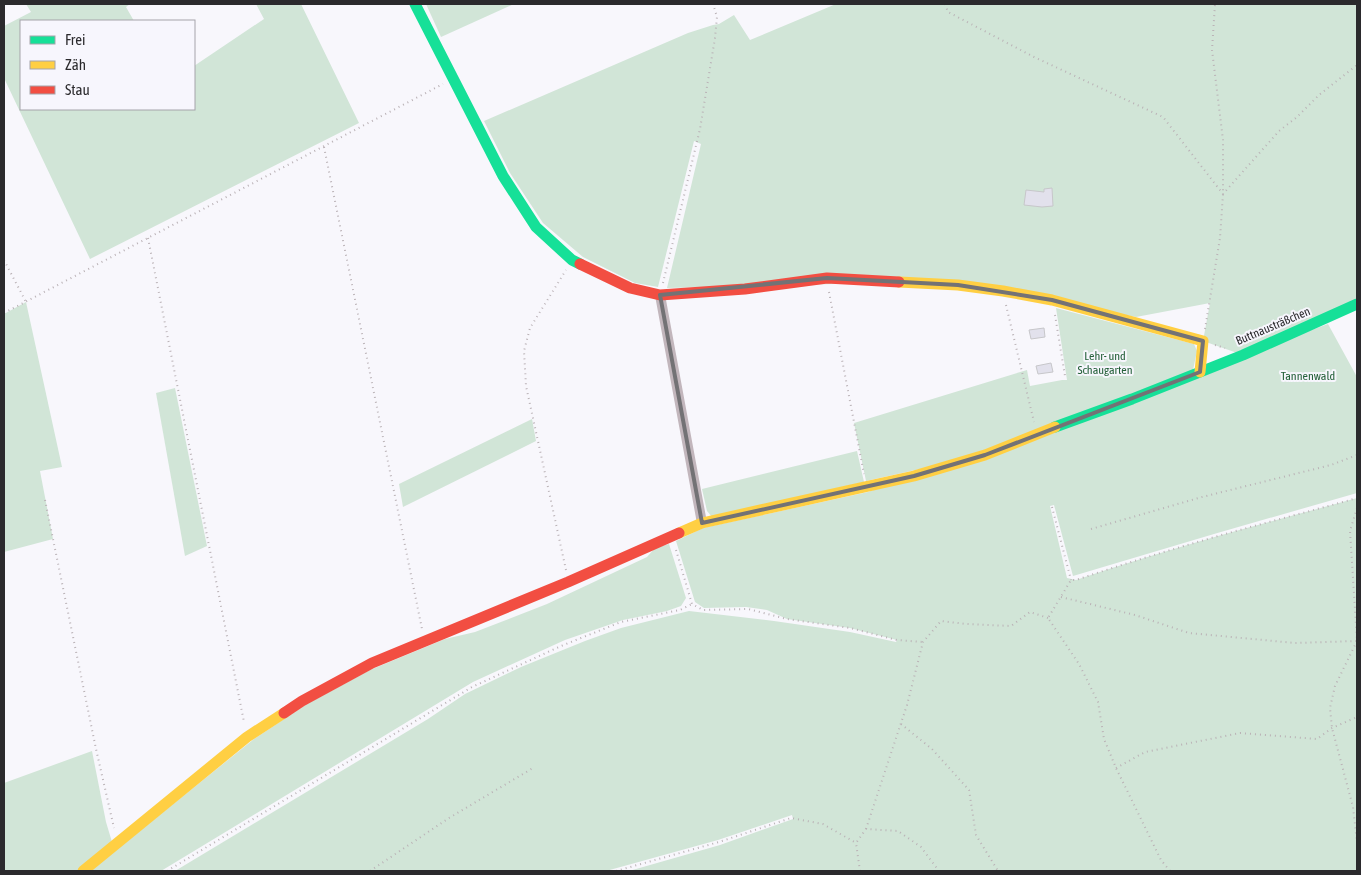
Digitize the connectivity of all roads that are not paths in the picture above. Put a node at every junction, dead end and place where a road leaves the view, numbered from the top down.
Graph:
1 (415, 4) edge
2 (660, 295) junction
3 (1357, 304) edge
4 (1200, 372) junction
5 (702, 523) junction
6 (83, 871) edge

1 - 2 street
2 - 4 street
2 - 5 street
3 - 4 street, Buttnausträßchen
4 - 5 street, Buttnausträßchen
5 - 6 street, Buttnausträßchen

